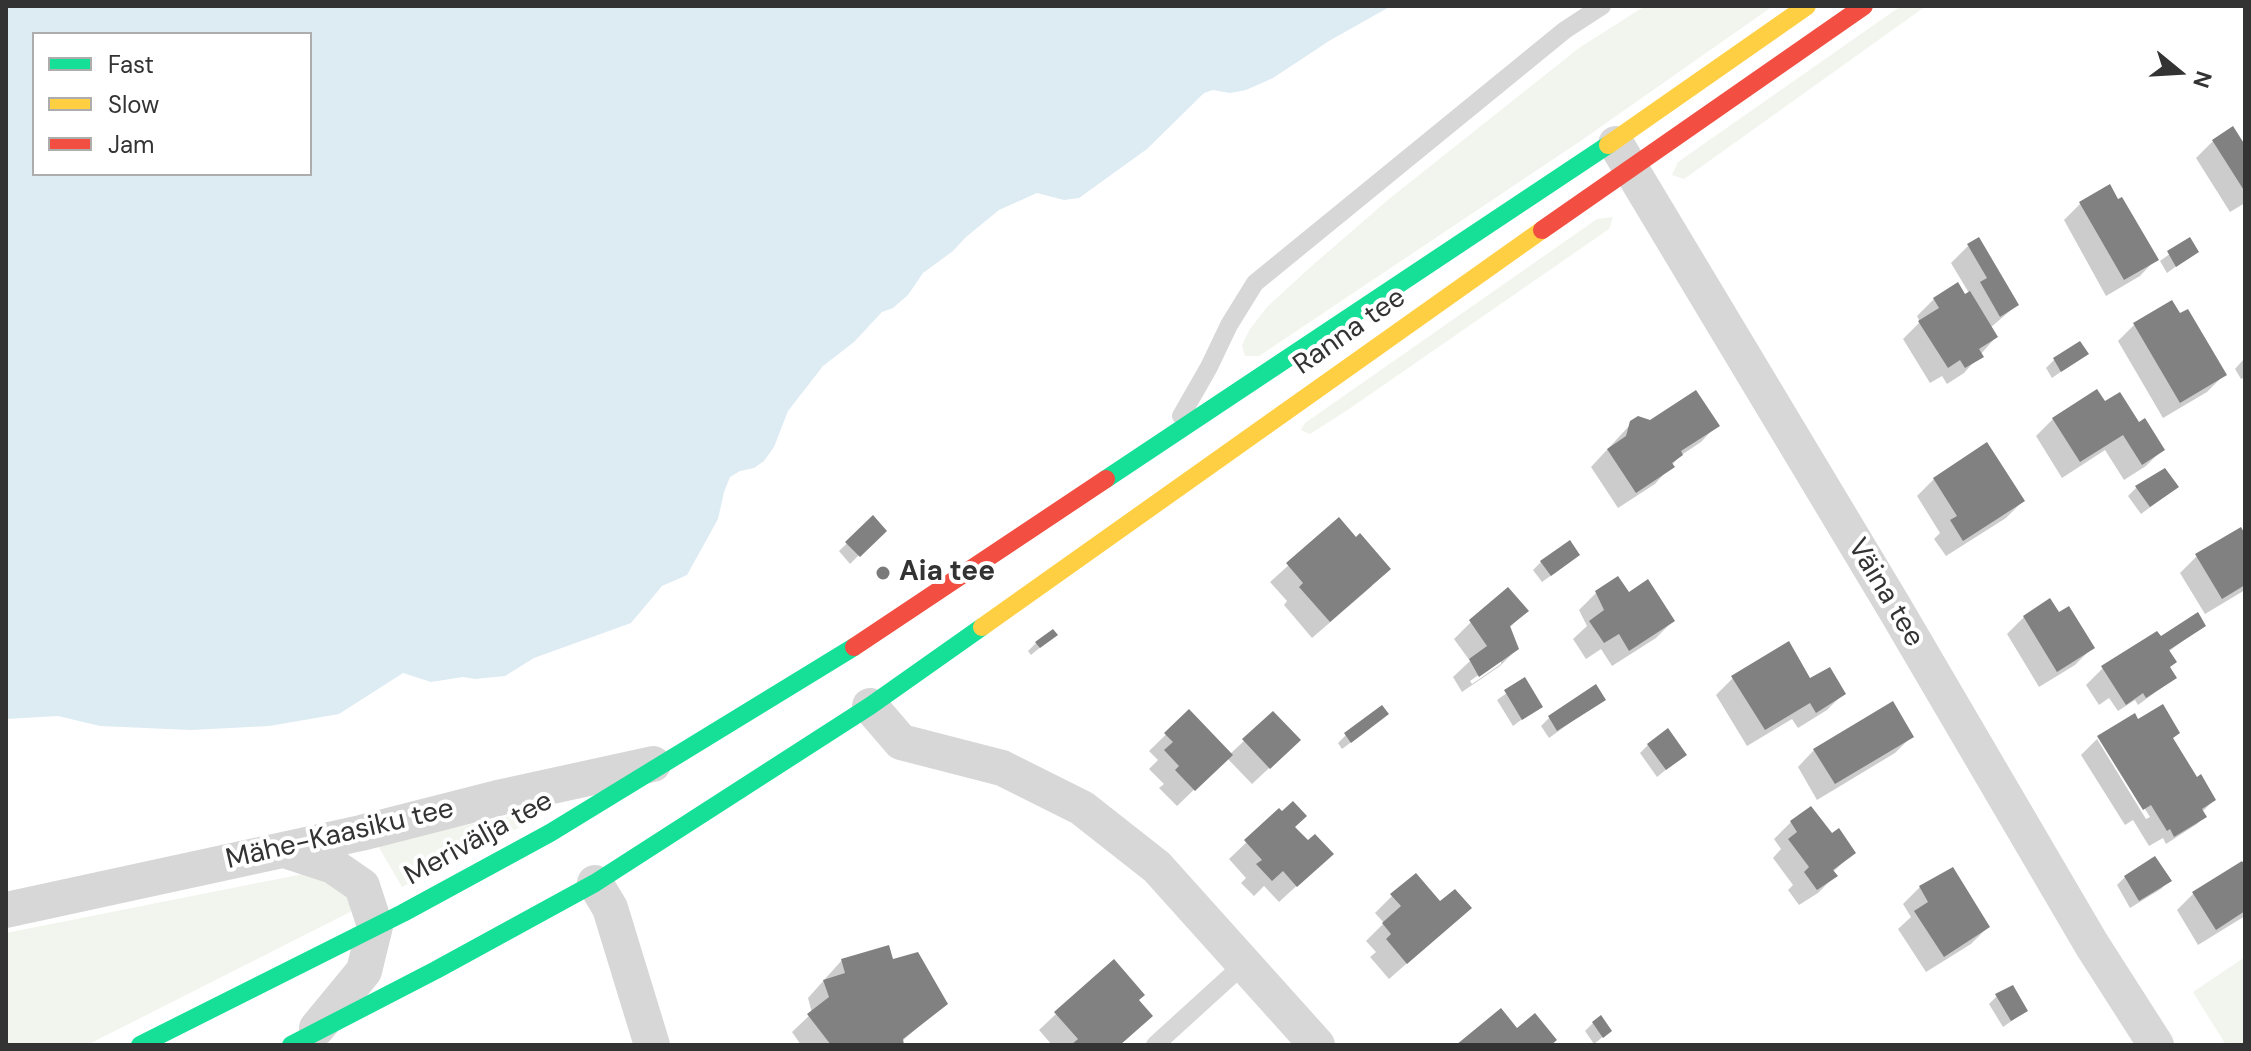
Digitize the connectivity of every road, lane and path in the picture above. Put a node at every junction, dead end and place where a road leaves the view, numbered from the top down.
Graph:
1 (1602, 6) edge
2 (1807, 6) edge
3 (1864, 6) edge
4 (1622, 155) junction
5 (1170, 434) junction
6 (834, 660) joint
7 (870, 706) junction
8 (674, 759) junction
9 (282, 850) junction
10 (595, 883) junction
11 (6, 910) edge
12 (375, 926) junction
13 (1244, 964) junction
14 (301, 1040) edge
15 (140, 1045) edge
16 (652, 1045) edge
17 (1155, 1045) edge
18 (1317, 1045) edge
19 (2156, 1045) edge

1 - 5 lane
2 - 4 main road, Ranna tee
3 - 4 main road, Ranna tee
4 - 5 main road, Ranna tee
4 - 7 main road, Ranna tee
4 - 19 street, Väina tee
5 - 6 main road, Ranna tee
6 - 8 main road, Merivälja tee
7 - 10 main road
7 - 13 street
8 - 9 street, Mähe-Kaasiku tee
8 - 12 main road, Merivälja tee
9 - 11 street, Mähe-Kaasiku tee
9 - 12 street
10 - 14 main road
10 - 16 street
12 - 14 street
12 - 15 main road, Merivälja tee
13 - 17 lane
13 - 18 street

